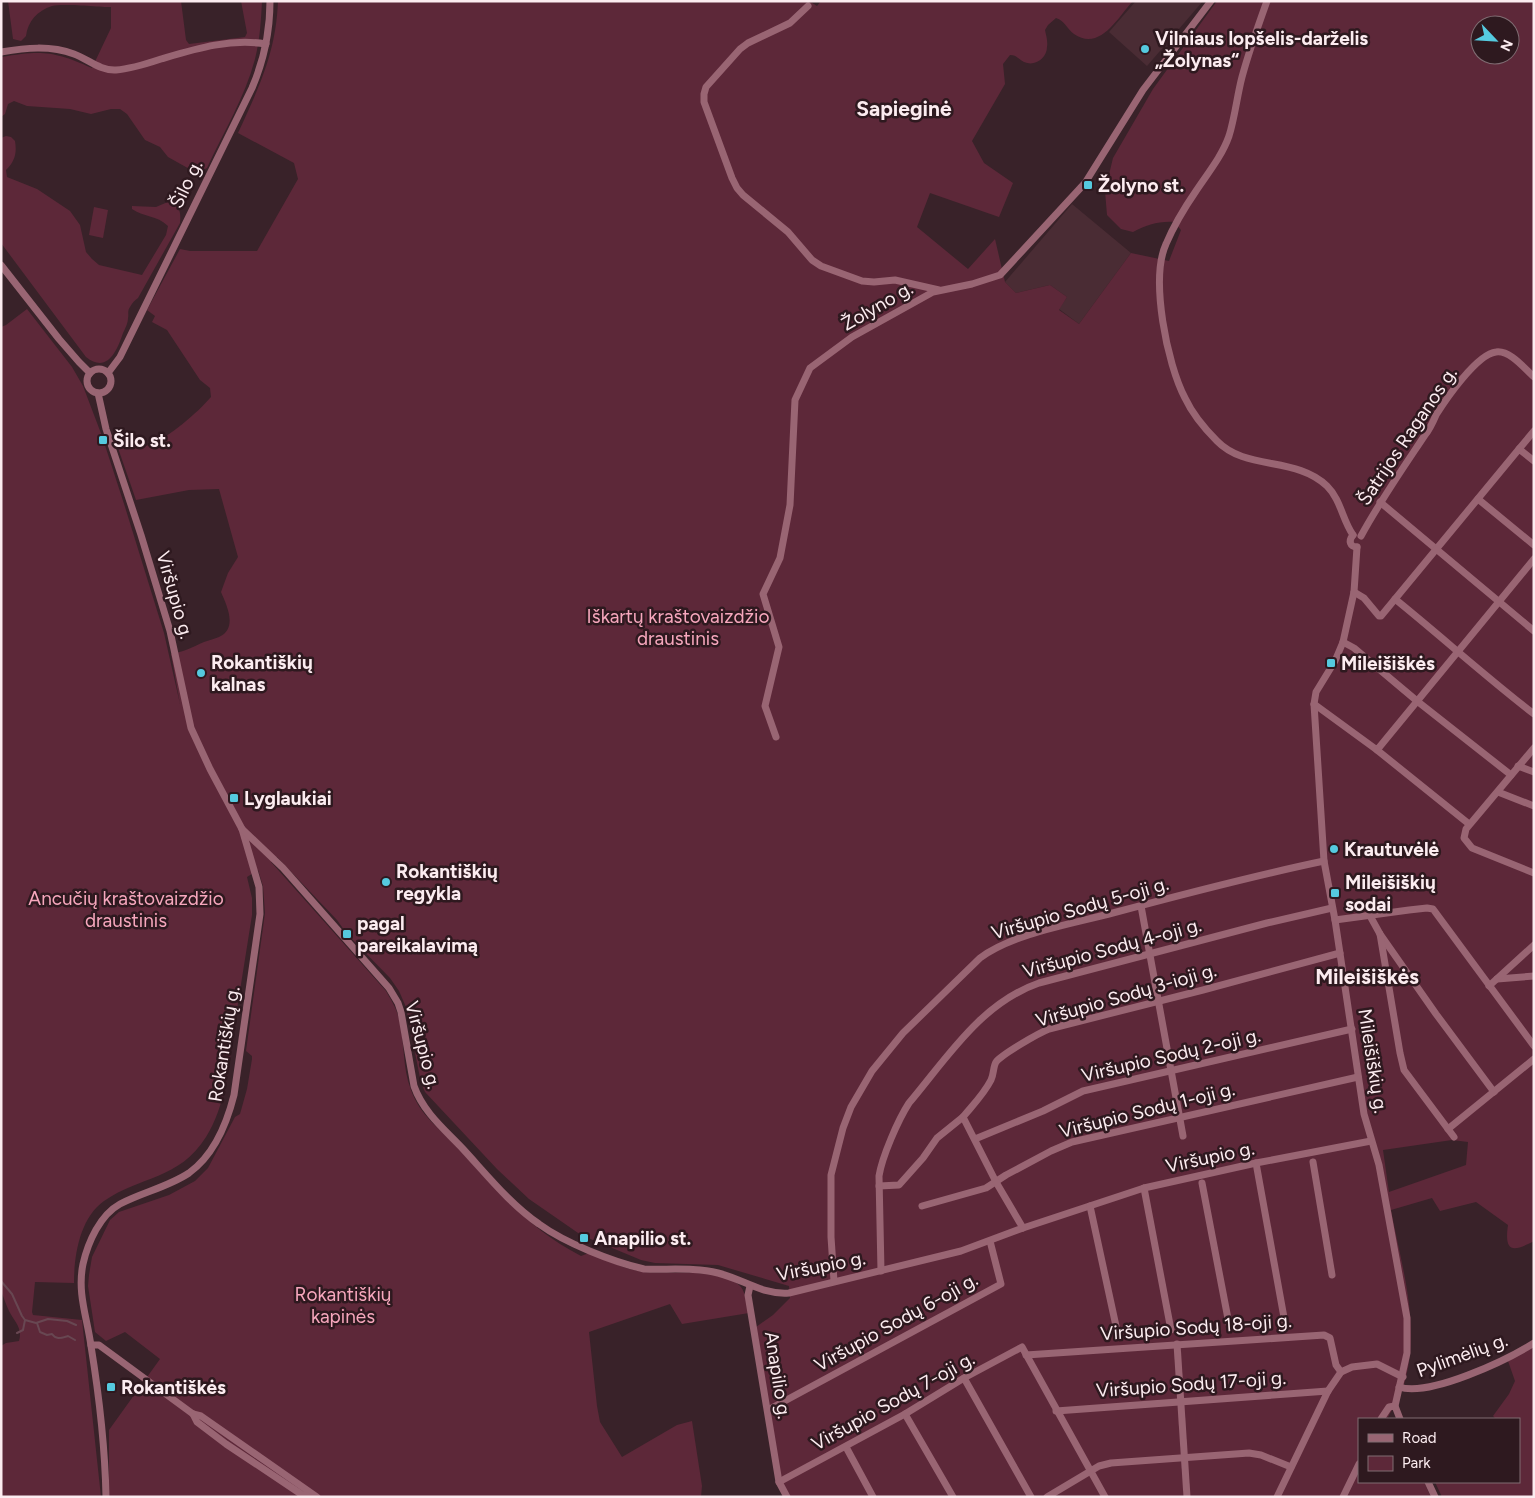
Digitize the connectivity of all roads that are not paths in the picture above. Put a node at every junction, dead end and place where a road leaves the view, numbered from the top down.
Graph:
1 (270, 1) edge
2 (1211, 1) edge
3 (1267, 1) edge
4 (808, 6) dead end
5 (266, 44) junction
6 (1, 52) edge
7 (1, 265) edge
8 (940, 290) junction
9 (90, 373) junction
10 (108, 373) junction
11 (1534, 377) edge
12 (98, 393) junction
13 (1534, 431) edge
14 (1520, 449) junction
15 (1534, 461) edge
16 (1478, 499) junction
17 (1380, 502) junction
18 (1352, 535) junction
19 (1361, 536) junction
20 (1534, 545) edge
21 (1357, 547) junction
22 (1436, 548) junction
23 (1534, 559) edge
24 (1354, 592) junction
25 (1395, 599) junction
26 (1500, 601) junction
27 (1534, 630) edge
28 (1344, 642) junction
29 (1459, 650) junction
30 (1417, 701) junction
31 (1314, 704) junction
32 (1534, 714) edge
33 (776, 737) dead end
34 (1534, 748) edge
35 (1376, 750) junction
36 (1518, 766) junction
37 (1534, 772) edge
38 (1510, 775) junction
39 (1498, 792) junction
40 (228, 802) joint
41 (1534, 806) edge
42 (1469, 824) junction
43 (242, 829) junction
44 (1324, 861) junction
45 (1534, 873) edge
46 (1141, 906) junction
47 (1332, 908) junction
48 (1369, 914) junction
49 (1335, 920) junction
50 (1380, 934) junction
51 (1534, 944) edge
52 (1340, 953) junction
53 (1151, 954) junction
54 (1534, 976) edge
55 (1497, 979) junction
56 (1488, 986) junction
57 (1159, 1001) junction
58 (1352, 1029) junction
59 (1534, 1046) edge
60 (1534, 1058) edge
61 (1171, 1072) junction
62 (1358, 1077) junction
63 (1494, 1092) junction
64 (963, 1117) junction
65 (1179, 1118) junction
66 (1448, 1129) junction
67 (1182, 1136) dead end
68 (1454, 1137) dead end
69 (975, 1139) junction
70 (1371, 1141) junction
71 (1313, 1162) dead end
72 (1256, 1163) junction
73 (996, 1182) junction
74 (1202, 1183) dead end
75 (879, 1186) junction
76 (1144, 1188) junction
77 (922, 1206) dead end
78 (1090, 1206) junction
79 (1023, 1228) junction
80 (990, 1240) junction
81 (881, 1271) junction
82 (1332, 1275) dead end
83 (834, 1282) junction
84 (750, 1286) junction
85 (1285, 1323) dead end
86 (1229, 1324) dead end
87 (1116, 1326) dead end
88 (1172, 1330) dead end
89 (1534, 1343) edge
90 (1177, 1344) junction
91 (91, 1345) junction
92 (1026, 1355) junction
93 (1341, 1372) junction
94 (1403, 1377) junction
95 (964, 1378) junction
96 (1400, 1387) junction
97 (1328, 1391) junction
98 (1181, 1401) junction
99 (1395, 1406) junction
100 (768, 1410) junction
101 (1056, 1411) junction
102 (193, 1414) junction
103 (905, 1414) junction
104 (1382, 1418) edge
105 (1400, 1418) edge
106 (846, 1446) junction
107 (1185, 1458) junction
108 (1358, 1466) edge
109 (1291, 1467) junction
110 (1091, 1470) junction
111 (779, 1482) junction
112 (1428, 1483) edge
113 (106, 1497) edge
114 (310, 1497) edge
115 (317, 1497) edge
116 (788, 1497) edge
117 (873, 1497) edge
118 (953, 1497) edge
119 (1031, 1497) edge
120 (1047, 1497) edge
121 (1105, 1497) edge
122 (1187, 1497) edge
123 (1277, 1497) edge
124 (1343, 1497) edge
125 (1435, 1497) edge

1 - 5 street, Šilo g.
2 - 8 street, Žolyno g.
3 - 18 street
4 - 8 street
5 - 6 street
5 - 10 street, Šilo g.
7 - 9 street, Viršupio g.
8 - 33 street, Žolyno g.
9 - 10 street
9 - 12 street, Viršupio g.
10 - 12 street
11 - 17 street, Šatrijos Raganos g.
12 - 40 street, Viršupio g.
13 - 14 street
14 - 15 street
14 - 16 street
16 - 20 street
16 - 22 street
17 - 19 street, Šatrijos Raganos g.
17 - 22 street
18 - 19 street
18 - 21 street
19 - 21 street
21 - 24 street, Mileišiškių g.
22 - 25 street
22 - 26 street
23 - 26 street
24 - 25 street
24 - 28 street, Mileišiškių g.
25 - 29 street
26 - 27 street
26 - 29 street
28 - 30 street
28 - 31 street, Mileišiškių g.
29 - 30 street
29 - 32 street
30 - 35 street
30 - 38 street
31 - 35 street
31 - 44 street, Mileišiškių g.
34 - 36 street
35 - 42 street
36 - 37 street
36 - 38 street
38 - 39 street
39 - 41 street
39 - 42 street
40 - 43 street, Rokantiškių g.
42 - 45 street
43 - 84 street, Viršupio g.
43 - 91 street, Rokantiškių g.
44 - 46 street, Viršupio Sodų 5-oji g.
44 - 47 street, Mileišiškių g.
46 - 53 street
46 - 83 street, Viršupio Sodų 5-oji g.
47 - 49 street, Mileišiškių g.
47 - 53 street, Viršupio Sodų 4-oji g.
48 - 49 street
48 - 50 street
48 - 56 street
49 - 52 street, Mileišiškių g.
50 - 63 street
50 - 66 street
51 - 55 street
52 - 57 street, Viršupio Sodų 3-ioji g.
52 - 58 street, Mileišiškių g.
53 - 57 street
53 - 75 street, Viršupio Sodų 4-oji g.
54 - 55 street
55 - 56 street
56 - 59 street
57 - 61 street
57 - 64 street, Viršupio Sodų 3-ioji g.
58 - 61 street, Viršupio Sodų 2-oji g.
58 - 62 street, Mileišiškių g.
60 - 63 street
61 - 65 street
61 - 69 street, Viršupio Sodų 2-oji g.
62 - 65 street, Viršupio Sodų 1-oji g.
62 - 70 street, Mileišiškių g.
63 - 66 street
64 - 69 street
64 - 75 street, Viršupio Sodų 3-ioji g.
65 - 67 street
65 - 73 street, Viršupio Sodų 1-oji g.
66 - 68 street
69 - 73 street
70 - 72 street, Viršupio g.
70 - 94 street, Mileišiškių g.
71 - 82 street
72 - 76 street, Viršupio g.
72 - 85 street
73 - 77 street, Viršupio Sodų 1-oji g.
73 - 79 street
74 - 86 street
75 - 81 street, Viršupio Sodų 4-oji g.
76 - 78 street, Viršupio g.
76 - 88 street
78 - 79 street, Viršupio g.
78 - 87 street
79 - 80 street, Viršupio g.
80 - 81 street, Viršupio g.
80 - 100 street, Viršupio Sodų 6-oji g.
81 - 83 street, Viršupio g.
83 - 84 street, Viršupio g.
84 - 100 street, Anapilio g.
89 - 96 street, Pylimėlių g.
90 - 92 street, Viršupio Sodų 18-oji g.
90 - 93 street, Viršupio Sodų 18-oji g.
90 - 98 street
91 - 102 street
91 - 113 street, Rokantiškių g.
92 - 95 street, Viršupio Sodų 7-oji g.
92 - 101 street
93 - 94 street
93 - 97 street
94 - 96 street, Mileišiškių g.
95 - 103 street, Viršupio Sodų 7-oji g.
95 - 119 street
96 - 99 street, Mileišiškių g.
97 - 98 street, Viršupio Sodų 17-oji g.
97 - 109 street
98 - 101 street, Viršupio Sodų 17-oji g.
98 - 107 street
99 - 104 street
99 - 105 street
100 - 111 street, Anapilio g.
101 - 110 street
102 - 114 street
102 - 115 street
103 - 106 street, Viršupio Sodų 7-oji g.
103 - 118 street
106 - 111 street, Viršupio Sodų 7-oji g.
106 - 117 street
107 - 109 street
107 - 110 street
107 - 122 street
108 - 124 street
109 - 123 street
110 - 120 street
110 - 121 street
111 - 116 street, Anapilio g.
112 - 125 street

